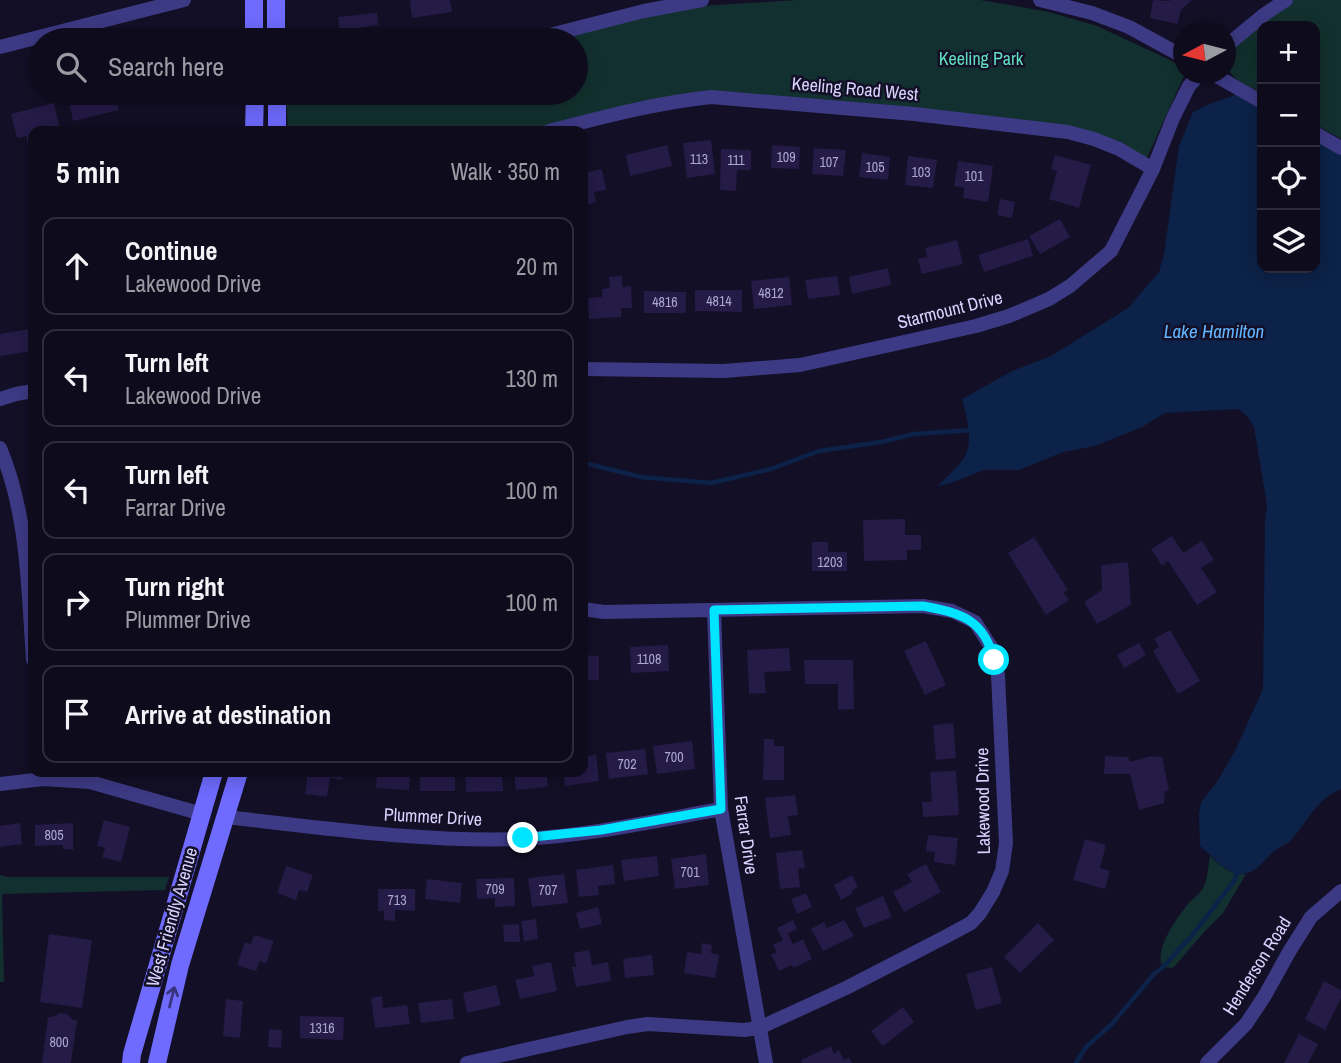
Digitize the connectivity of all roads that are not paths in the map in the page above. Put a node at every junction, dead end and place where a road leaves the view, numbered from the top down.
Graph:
1 (184, 0) edge
2 (254, 0) edge
3 (276, 0) edge
4 (702, 0) edge
5 (1040, 0) edge
6 (1286, 0) edge
7 (74, 28) edge
8 (254, 28) edge
9 (276, 28) edge
10 (577, 28) edge
11 (1236, 38) edge
12 (28, 40) edge
13 (0, 47) edge
14 (1173, 51) edge
15 (1191, 84) edge
16 (1230, 84) edge
17 (1257, 99) edge
18 (255, 105) edge
19 (277, 105) edge
20 (254, 126) edge
21 (277, 126) edge
22 (567, 126) edge
23 (1320, 135) edge
24 (1341, 148) edge
25 (1153, 169) junction
26 (588, 369) edge
27 (28, 392) edge
28 (0, 399) edge
29 (0, 448) edge
30 (28, 602) edge
31 (588, 610) edge
32 (714, 610) junction
33 (37, 777) edge
34 (51, 777) edge
35 (212, 777) edge
36 (238, 777) edge
37 (0, 783) edge
38 (721, 809) junction
39 (201, 814) junction
40 (226, 817) junction
41 (1341, 891) edge
42 (759, 1028) junction
43 (131, 1063) edge
44 (157, 1063) edge
45 (467, 1063) edge
46 (766, 1063) edge
47 (1207, 1063) edge

1 - 7 street
2 - 8 main road
3 - 9 main road
4 - 10 street
5 - 14 street
6 - 11 street
12 - 13 street
15 - 25 street, Starmount Drive
16 - 17 street
18 - 20 main road
19 - 21 main road
22 - 25 street, Keeling Road West
23 - 24 street
25 - 26 street, Starmount Drive
27 - 28 street
29 - 30 street
31 - 32 street, Lakewood Drive
32 - 38 street, Farrar Drive
32 - 42 street, Lakewood Drive
33 - 37 street
34 - 39 street
35 - 39 main road, West Friendly Avenue
36 - 40 main road, West Friendly Avenue
38 - 40 street, Plummer Drive
38 - 42 street, Farrar Drive
39 - 43 main road, West Friendly Avenue
44 -> 40 main road, West Friendly Avenue
41 - 47 street, Henderson Road
42 - 45 street, Lakewood Drive
42 - 46 street, Farrar Drive

